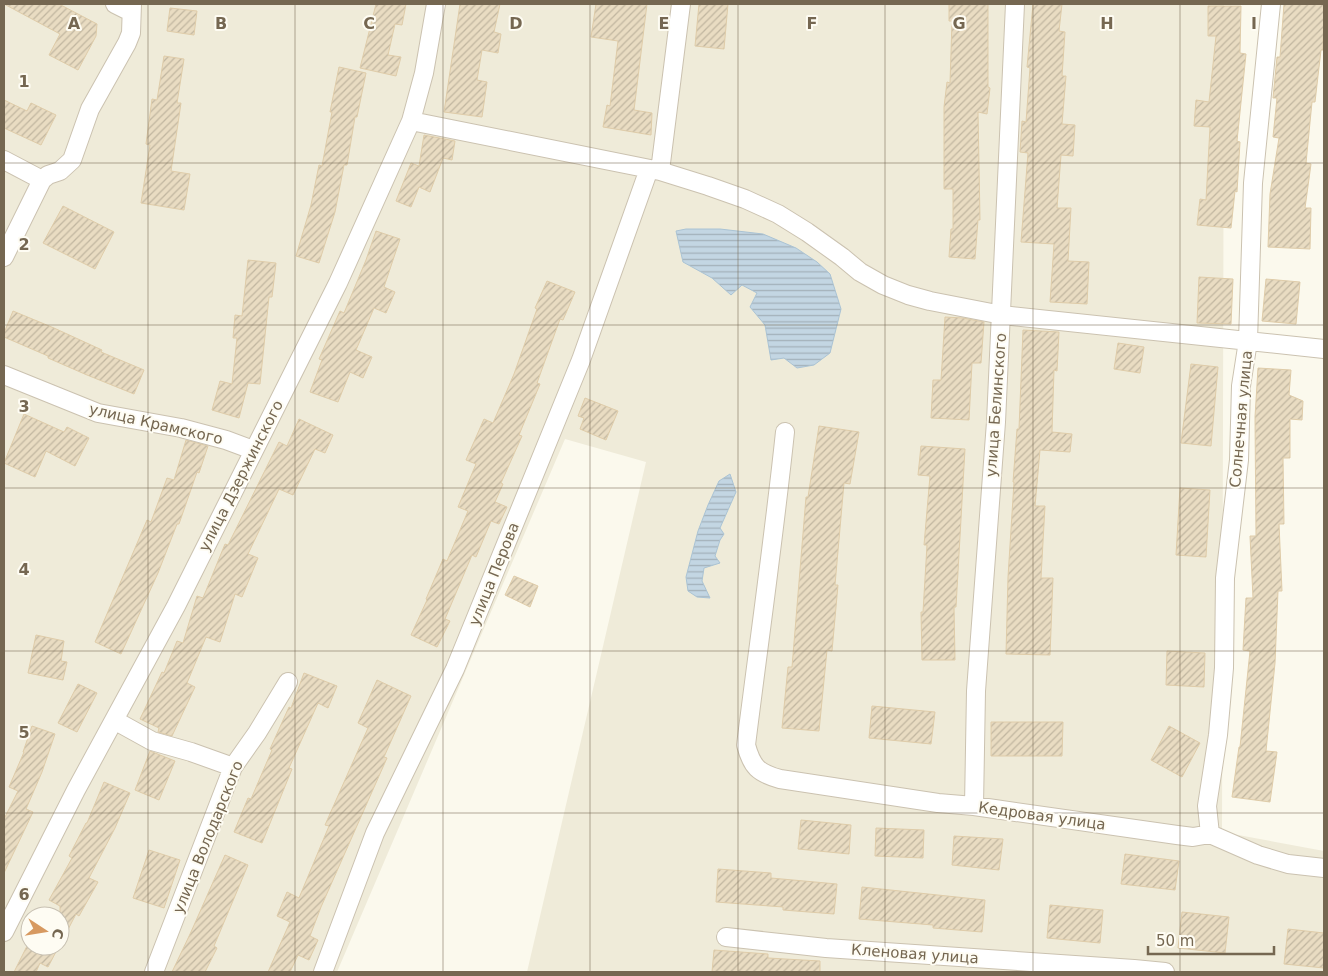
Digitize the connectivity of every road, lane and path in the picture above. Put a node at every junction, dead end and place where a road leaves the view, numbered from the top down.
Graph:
1 (115, 4) edge
2 (436, 4) edge
3 (682, 4) edge
4 (1016, 4) edge
5 (1271, 4) edge
6 (131, 8) edge
7 (412, 122) junction
8 (4, 160) edge
9 (655, 170) junction
10 (42, 180) junction
11 (4, 257) edge
12 (1002, 315) junction
13 (1248, 341) junction
14 (1324, 349) edge
15 (4, 375) edge
16 (785, 432) dead end
17 (253, 450) junction
18 (288, 682) dead end
19 (114, 720) junction
20 (233, 767) junction
21 (974, 806) junction
22 (1210, 834) junction
23 (1324, 868) edge
24 (4, 932) edge
25 (726, 937) dead end
26 (154, 972) edge
27 (323, 972) edge
28 (1165, 972) edge

1 - 6 street
2 - 7 street, улица Дзержинского
3 - 9 street
4 - 12 street, улица Белинского
5 - 13 street, Солнечная улица
6 - 10 street
7 - 9 street
7 - 17 street, улица Дзержинского
8 - 10 street
9 - 12 street
9 - 27 street, улица Перова
10 - 11 street
12 - 13 street
12 - 21 street, улица Белинского
13 - 14 street
13 - 22 street, Солнечная улица
15 - 17 street, улица Крамского
16 - 21 street, Кедровая улица
17 - 19 street, улица Дзержинского
18 - 20 street, улица Володарского
19 - 20 street
19 - 24 street, улица Дзержинского
20 - 26 street, улица Володарского
21 - 22 street, Кедровая улица
22 - 23 street, Кедровая улица
25 - 28 street, Кленовая улица

